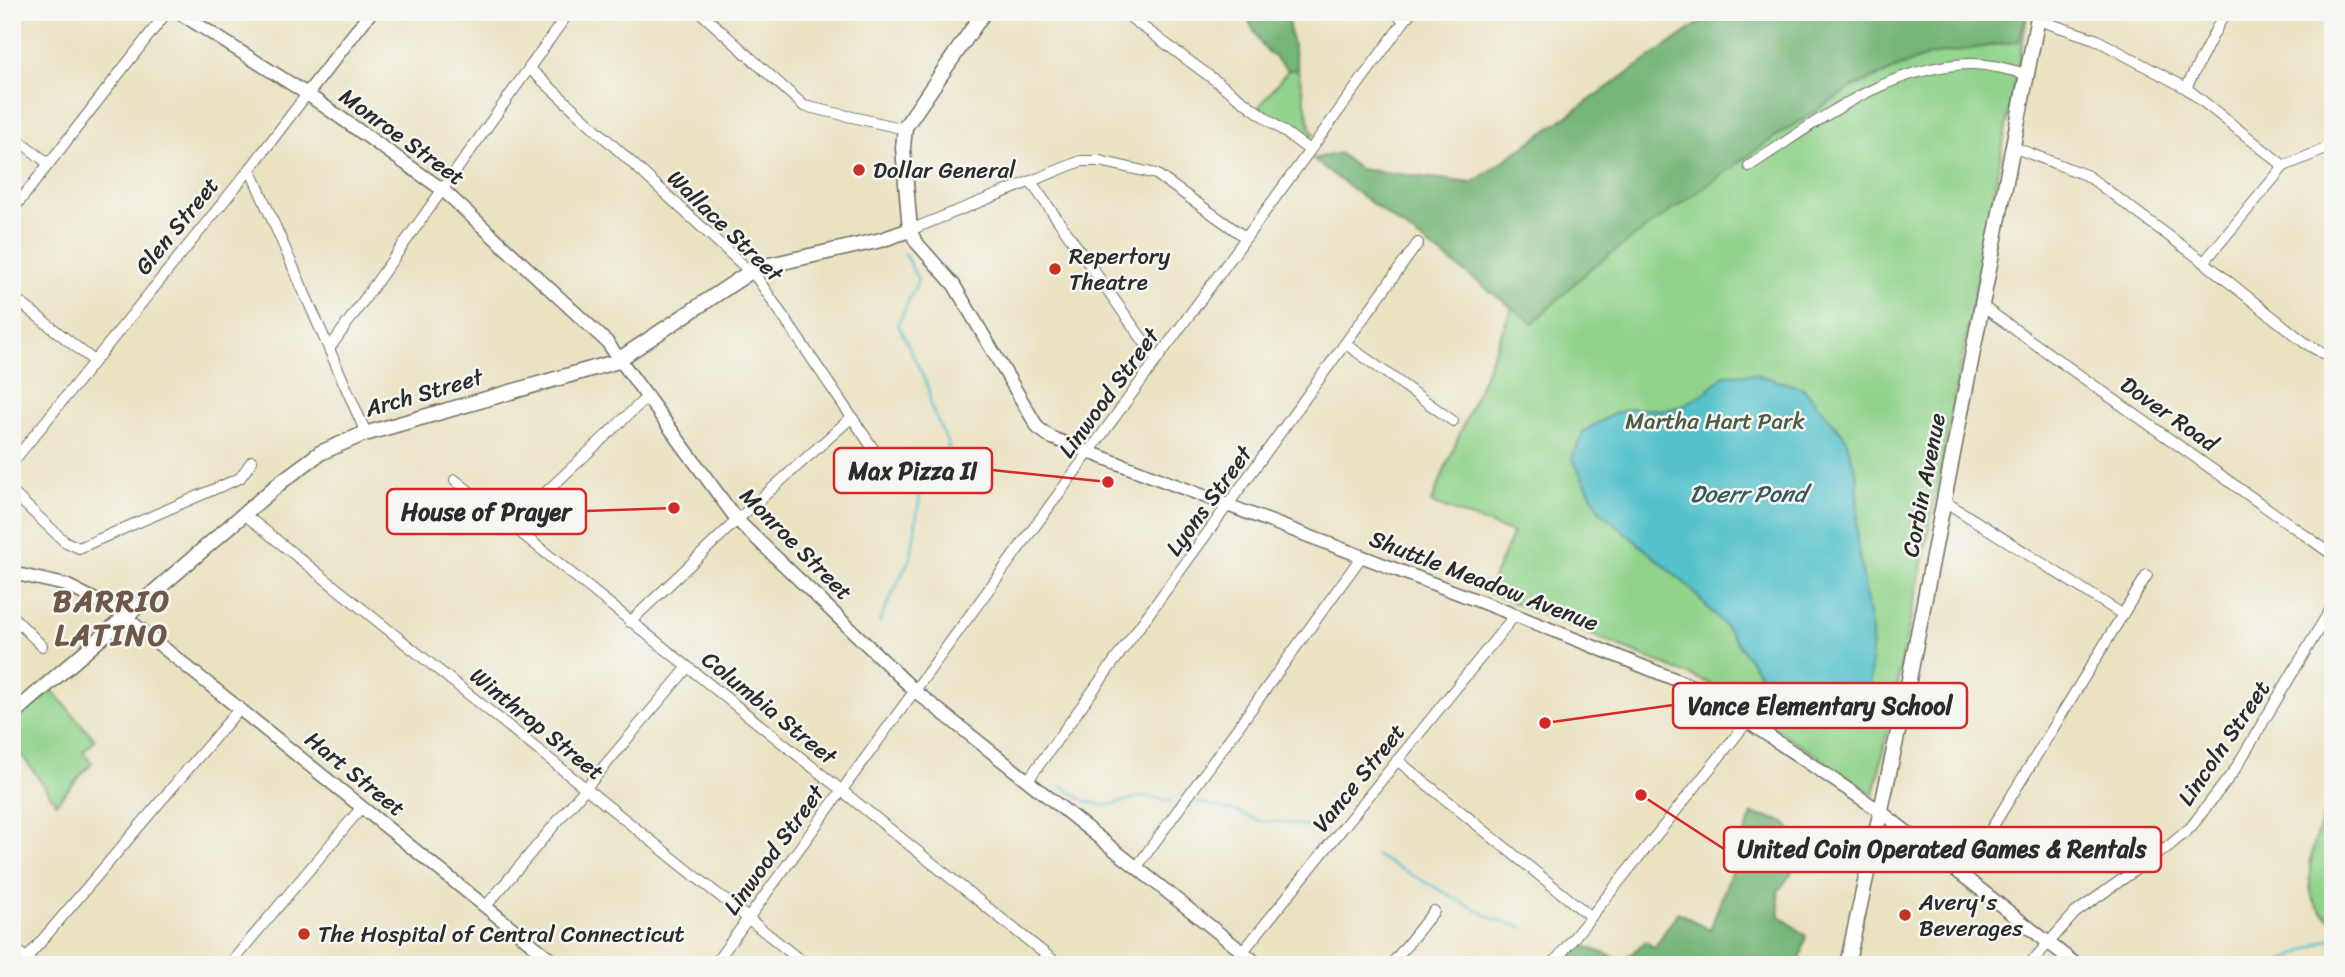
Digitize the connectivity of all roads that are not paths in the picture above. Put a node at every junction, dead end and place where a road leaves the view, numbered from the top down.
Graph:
1 (167, 12) edge
2 (178, 12) edge
3 (371, 12) edge
4 (569, 12) edge
5 (701, 12) edge
6 (1123, 12) edge
7 (1392, 12) edge
8 (2225, 12) edge
9 (978, 15) edge
10 (1408, 16) edge
11 (2038, 16) edge
12 (530, 69) junction
13 (2027, 74) junction
14 (2186, 88) junction
15 (307, 94) junction
16 (905, 129) junction
17 (12, 135) edge
18 (2333, 146) edge
19 (2013, 147) junction
20 (1308, 150) junction
21 (50, 164) junction
22 (1749, 166) dead end
23 (2284, 166) junction
24 (250, 169) junction
25 (1031, 182) junction
26 (443, 190) junction
27 (12, 212) edge
28 (910, 230) junction
29 (1245, 237) junction
30 (1418, 243) dead end
31 (2204, 262) junction
32 (750, 271) junction
33 (12, 296) edge
34 (1982, 306) junction
35 (1346, 344) junction
36 (329, 349) junction
37 (621, 359) junction
38 (2333, 359) edge
39 (1157, 360) junction
40 (94, 361) junction
41 (647, 397) junction
42 (851, 418) junction
43 (1453, 421) dead end
44 (366, 433) junction
45 (1090, 453) junction
46 (252, 461) dead end
47 (12, 463) edge
48 (887, 469) dead end
49 (455, 480) dead end
50 (12, 492) edge
51 (1944, 501) junction
52 (1231, 505) junction
53 (244, 514) junction
54 (737, 520) junction
55 (510, 526) junction
56 (2333, 555) edge
57 (1362, 556) junction
58 (12, 572) edge
59 (2147, 575) dead end
60 (2333, 605) edge
61 (2122, 614) junction
62 (1515, 615) junction
63 (12, 616) edge
64 (126, 617) junction
65 (630, 622) junction
66 (42, 646) dead end
67 (688, 667) junction
68 (915, 691) junction
69 (240, 708) junction
70 (12, 715) edge
71 (1748, 721) junction
72 (1398, 761) junction
73 (1028, 780) junction
74 (586, 788) junction
75 (842, 791) junction
76 (362, 807) junction
77 (1880, 811) junction
78 (1136, 868) junction
79 (1963, 875) junction
80 (486, 906) junction
81 (1434, 911) dead end
82 (1591, 916) junction
83 (748, 919) junction
84 (2049, 942) junction
85 (12, 946) edge
86 (1242, 952) junction
87 (28, 963) edge
88 (229, 965) edge
89 (558, 965) edge
90 (714, 965) edge
91 (806, 965) edge
92 (1059, 965) edge
93 (1232, 965) edge
94 (1259, 965) edge
95 (1391, 965) edge
96 (1552, 965) edge
97 (1847, 965) edge
98 (2029, 965) edge
99 (2077, 965) edge

1 - 21 street
2 - 15 street, Monroe Street
3 - 15 street, Glen Street
4 - 12 street
5 - 16 street
6 - 20 street
7 - 10 street
8 - 14 street
9 - 16 main road
10 - 20 street, Linwood Street
11 - 13 main road, Corbin Avenue
11 - 14 street
12 - 26 street
12 - 32 street, Wallace Street
13 - 19 main road, Corbin Avenue
13 - 22 street
14 - 23 street
15 - 24 street, Glen Street
15 - 26 street, Monroe Street
16 - 28 main road
17 - 21 street
18 - 23 street
19 - 31 street
19 - 34 main road, Corbin Avenue
20 - 29 street, Linwood Street
21 - 27 street
23 - 31 street
24 - 36 street
24 - 40 street, Glen Street
25 - 28 street
25 - 29 street
25 - 39 street
26 - 36 street
26 - 37 street, Monroe Street
28 - 32 main road, Arch Street
28 - 45 street, Shuttle Meadow Avenue
29 - 39 street, Linwood Street
30 - 35 street, Lyons Street
31 - 38 street
32 - 37 main road, Arch Street
32 - 42 street, Wallace Street
33 - 40 street
34 - 51 main road, Corbin Avenue
34 - 56 street, Dover Road
35 - 43 street
35 - 52 street, Lyons Street
36 - 44 street
37 - 41 street, Monroe Street
37 - 44 main road, Arch Street
39 - 45 street, Linwood Street
40 - 47 street, Glen Street
41 - 54 street, Monroe Street
41 - 55 street
42 - 48 street, Wallace Street
42 - 54 street
44 - 53 main road, Arch Street
45 - 52 street, Shuttle Meadow Avenue
45 - 68 street, Linwood Street
46 - 50 street
49 - 55 street, Columbia Street
51 - 61 street
51 - 77 main road, Corbin Avenue
52 - 57 street, Shuttle Meadow Avenue
52 - 73 street, Lyons Street
53 - 64 main road, Arch Street
53 - 74 street, Winthrop Street
54 - 65 street
54 - 68 street, Monroe Street
55 - 65 street, Columbia Street
57 - 62 street, Shuttle Meadow Avenue
57 - 78 street
58 - 64 street, Hart Street
59 - 61 street
60 - 84 street, Lincoln Street
61 - 79 street
62 - 71 street, Shuttle Meadow Avenue
62 - 72 street, Vance Street
63 - 66 street
64 - 69 street, Hart Street
64 - 70 main road, Arch Street
65 - 67 street, Columbia Street
67 - 74 street
67 - 75 street, Columbia Street
68 - 73 street, Monroe Street
68 - 75 street, Linwood Street
69 - 76 street, Hart Street
69 - 87 street
71 - 77 street, Shuttle Meadow Avenue
71 - 82 street
72 - 82 street
72 - 86 street, Vance Street
73 - 78 street, Monroe Street
74 - 80 street
74 - 83 street, Winthrop Street
75 - 83 street, Linwood Street
75 - 92 street, Columbia Street
76 - 80 street, Hart Street
76 - 88 street
77 - 79 street, Shuttle Meadow Avenue
77 - 97 main road, Corbin Avenue
78 - 86 street, Monroe Street
79 - 84 street, Shuttle Meadow Avenue
80 - 89 street, Hart Street
81 - 95 street
82 - 96 street
83 - 90 street, Linwood Street
83 - 91 street, Winthrop Street
84 - 98 street, Lincoln Street
84 - 99 street, Shuttle Meadow Avenue
85 - 87 street
86 - 93 street, Vance Street
86 - 94 street, Monroe Street

